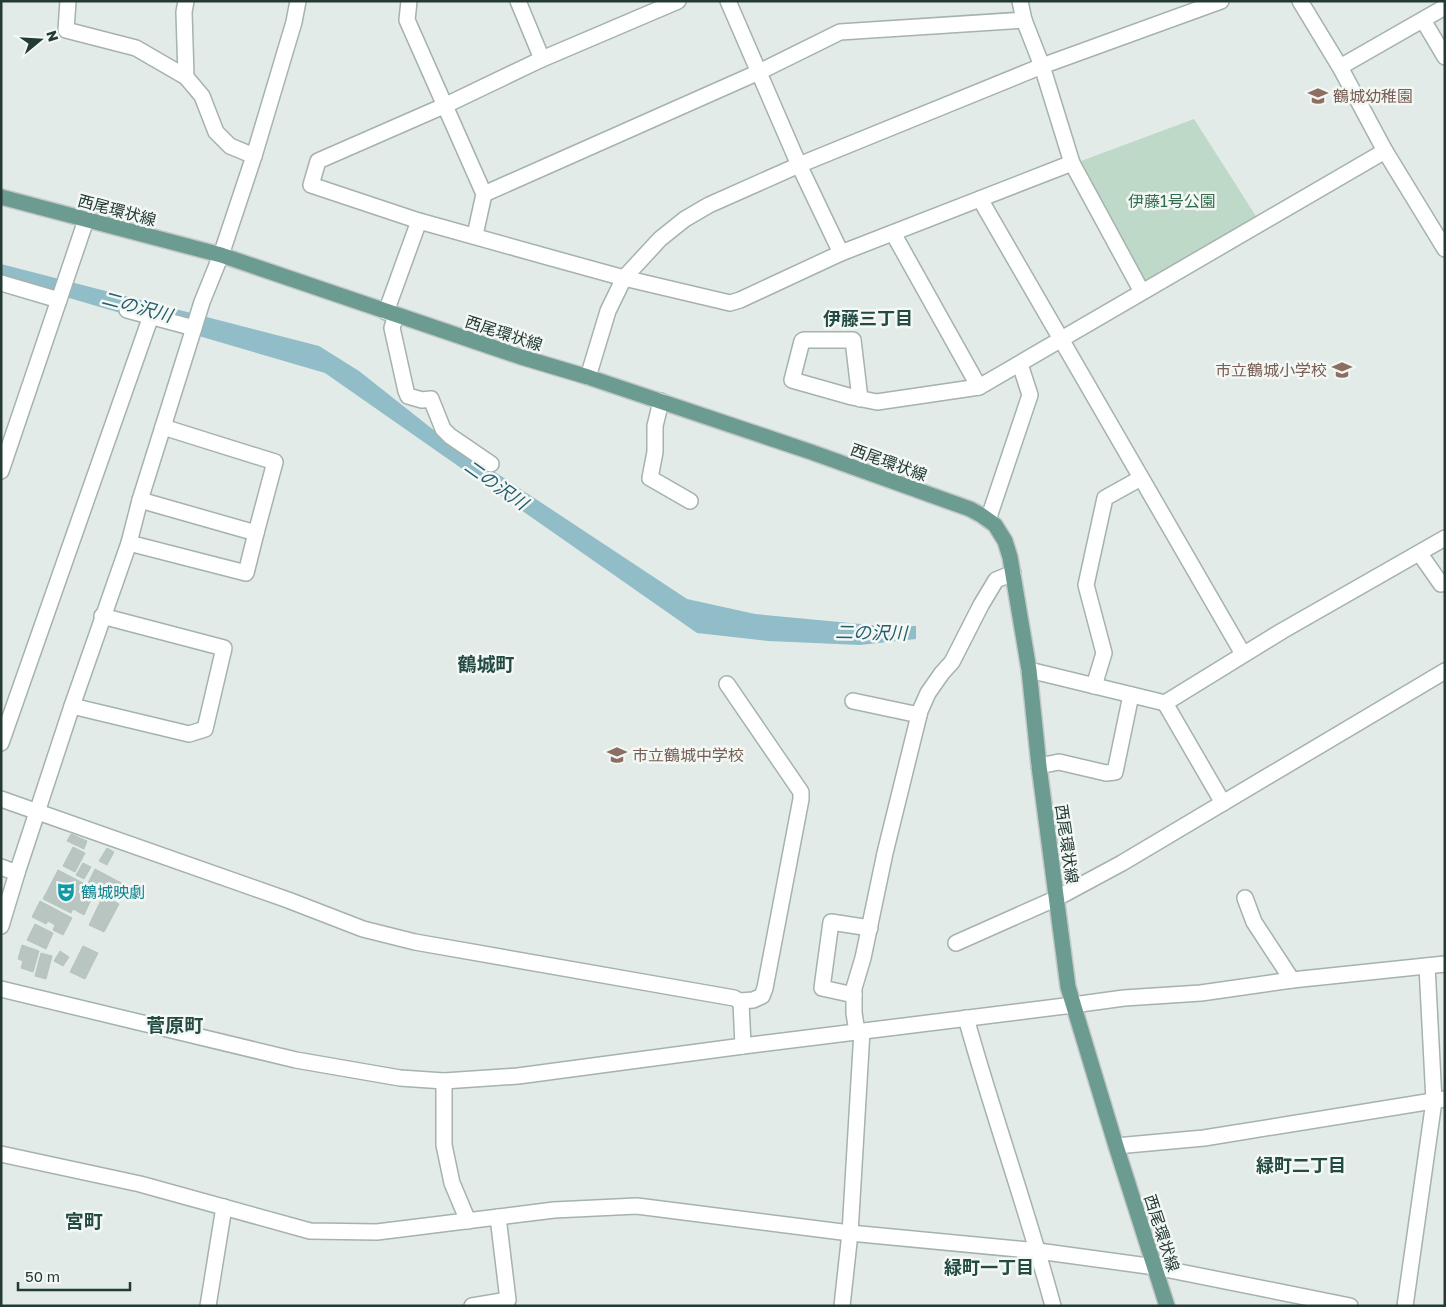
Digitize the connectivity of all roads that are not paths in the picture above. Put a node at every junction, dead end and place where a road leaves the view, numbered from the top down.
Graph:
1 (68, 1) edge
2 (186, 1) edge
3 (298, 1) edge
4 (409, 1) edge
5 (518, 1) edge
6 (678, 1) edge
7 (728, 1) edge
8 (1020, 1) edge
9 (1221, 1) edge
10 (1300, 1) edge
11 (1205, 4) edge
12 (1445, 7) edge
13 (1024, 20) junction
14 (1423, 20) junction
15 (1445, 57) edge
16 (542, 59) junction
17 (1042, 66) junction
18 (1340, 67) junction
19 (759, 72) junction
20 (186, 77) junction
21 (446, 105) junction
22 (1385, 151) junction
23 (254, 156) junction
24 (1072, 163) junction
25 (799, 165) junction
26 (484, 194) junction
27 (1, 197) edge
28 (980, 199) junction
29 (86, 220) junction
30 (419, 221) junction
31 (893, 233) junction
32 (475, 235) junction
33 (1445, 249) edge
34 (841, 254) junction
35 (221, 255) junction
36 (624, 278) junction
37 (1, 283) edge
38 (1142, 292) junction
39 (59, 300) junction
40 (128, 310) dead end
41 (391, 314) junction
42 (151, 316) junction
43 (194, 328) junction
44 (1060, 339) junction
45 (1020, 364) junction
46 (588, 376) junction
47 (979, 387) junction
48 (860, 399) junction
49 (661, 401) junction
50 (163, 427) junction
51 (7, 436) edge
52 (491, 464) dead end
53 (1, 471) edge
54 (1141, 478) junction
55 (140, 500) junction
56 (690, 501) dead end
57 (988, 520) junction
58 (256, 533) junction
59 (1445, 538) edge
60 (129, 543) junction
61 (1420, 554) junction
62 (1013, 573) junction
63 (1445, 582) edge
64 (102, 616) junction
65 (1243, 654) junction
66 (1029, 670) junction
67 (1445, 671) edge
68 (727, 684) dead end
69 (1094, 686) junction
70 (1131, 695) junction
71 (853, 701) dead end
72 (1165, 703) junction
73 (72, 706) junction
74 (919, 715) junction
75 (1, 743) edge
76 (1039, 766) junction
77 (1, 799) edge
78 (1223, 804) junction
79 (38, 812) junction
80 (1, 867) edge
81 (17, 873) junction
82 (1057, 898) junction
83 (1245, 898) dead end
84 (1, 926) edge
85 (870, 928) junction
86 (956, 943) dead end
87 (1445, 964) edge
88 (1427, 966) junction
89 (1292, 980) junction
90 (1, 989) edge
91 (854, 995) junction
92 (740, 1001) junction
93 (1073, 1005) junction
94 (966, 1018) junction
95 (860, 1031) junction
96 (743, 1046) junction
97 (444, 1081) junction
98 (1439, 1100) edge
99 (1116, 1146) junction
100 (1, 1154) edge
101 (224, 1207) junction
102 (498, 1217) junction
103 (468, 1221) junction
104 (850, 1233) junction
105 (1038, 1251) junction
106 (1155, 1267) junction
107 (208, 1306) edge
108 (472, 1306) edge
109 (842, 1306) edge
110 (1053, 1306) edge
111 (1167, 1306) edge
112 (1350, 1306) edge
113 (1405, 1306) edge

1 - 20 street
2 - 20 street
3 - 23 street
4 - 21 street
5 - 16 street
6 - 16 street
7 - 19 street
8 - 13 street
9 - 11 street
10 - 18 street
11 - 17 street
12 - 14 street
13 - 17 street
13 - 19 street
14 - 15 street
14 - 18 street
16 - 21 street
17 - 24 street
17 - 25 street
18 - 22 street
19 - 25 street
19 - 26 street
20 - 23 street
21 - 26 street
21 - 30 street
22 - 33 street
22 - 38 street
23 - 35 street
24 - 28 street
24 - 38 street
25 - 34 street
25 - 36 street
26 - 32 street
27 - 29 main road, 西尾環状線
28 - 31 street
28 - 44 street
29 - 35 main road, 西尾環状線
29 - 39 street
30 - 32 street
30 - 41 street
31 - 34 street
31 - 47 street
32 - 36 street
34 - 36 street
35 - 41 main road, 西尾環状線
35 - 43 street
36 - 46 street
37 - 39 street
38 - 44 street
39 - 51 street
40 - 42 street
41 - 46 main road, 西尾環状線
41 - 52 street
42 - 43 street
42 - 75 street
43 - 50 street
44 - 45 street
44 - 54 street
45 - 47 street
45 - 57 street
46 - 49 main road, 西尾環状線
47 - 48 street
48 - 48 street
49 - 56 street
49 - 57 main road, 西尾環状線
50 - 55 street
50 - 58 street
51 - 53 street
54 - 65 street
54 - 69 street
55 - 58 street
55 - 60 street
57 - 62 main road, 西尾環状線
58 - 60 street
59 - 61 street
60 - 64 street
61 - 63 street
61 - 65 street
62 - 66 main road, 西尾環状線
62 - 74 street
64 - 73 street
64 - 73 street
65 - 72 street
66 - 69 street
66 - 76 main road, 西尾環状線
67 - 78 street
68 - 92 street
69 - 70 street
70 - 72 street
70 - 76 street
71 - 74 street
72 - 78 street
73 - 79 street
74 - 85 street
76 - 82 main road, 西尾環状線
77 - 79 street
78 - 82 street
79 - 81 street
79 - 92 street
80 - 81 street
81 - 84 street
82 - 86 street
82 - 93 main road, 西尾環状線
83 - 89 street
85 - 91 street
85 - 91 street
87 - 88 street
88 - 89 street
88 - 98 street
89 - 93 street
90 - 97 street
91 - 95 street
92 - 96 street
93 - 94 street
93 - 99 main road, 西尾環状線
94 - 95 street
94 - 105 street
95 - 96 street
95 - 104 street
96 - 97 street
97 - 103 street
98 - 99 street
98 - 113 street
99 - 106 main road, 西尾環状線
100 - 101 street
101 - 103 street
101 - 107 street
102 - 103 street
102 - 104 street
102 - 108 street
104 - 105 street
104 - 109 street
105 - 106 street
105 - 110 street
106 - 111 main road, 西尾環状線
106 - 112 street

